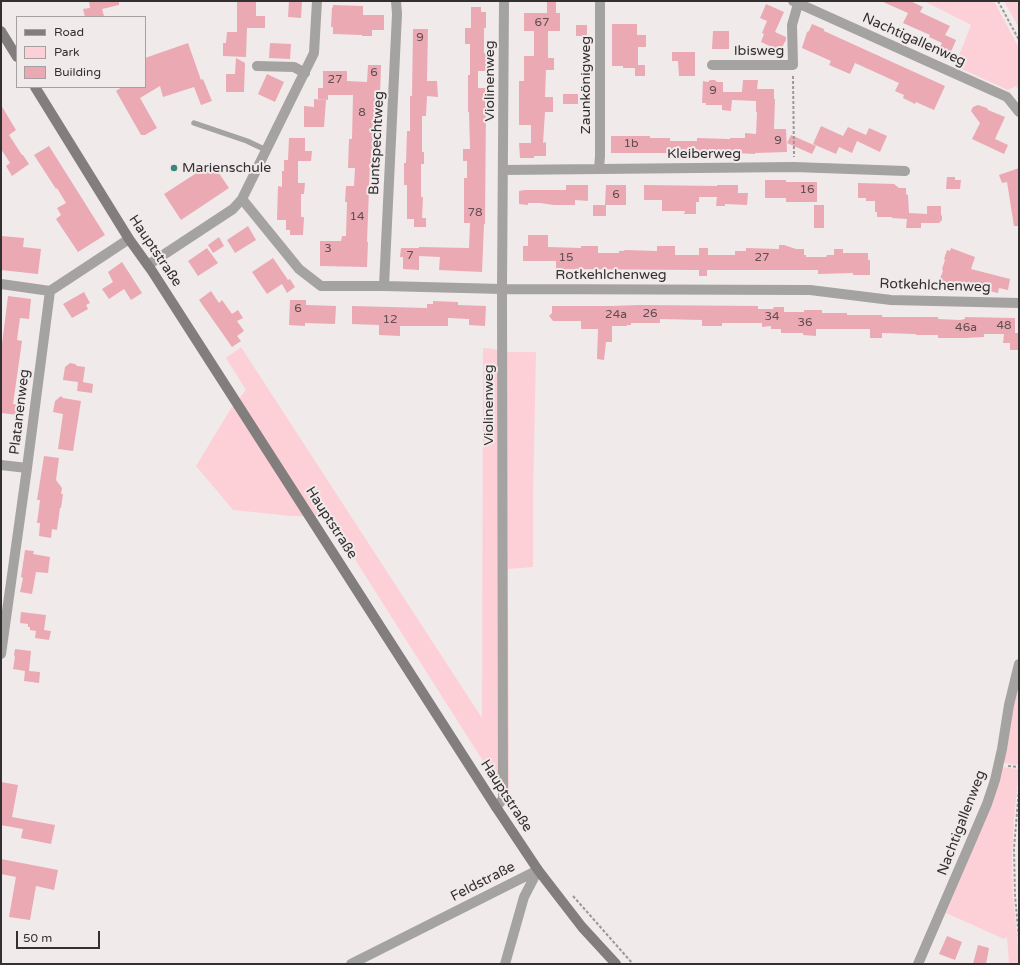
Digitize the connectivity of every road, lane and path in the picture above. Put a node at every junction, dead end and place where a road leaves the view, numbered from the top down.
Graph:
1 (317, 1) edge
2 (396, 1) edge
3 (504, 1) edge
4 (600, 1) edge
5 (998, 1) edge
6 (795, 2) edge
7 (1, 31) edge
8 (1019, 40) edge
9 (16, 55) edge
10 (712, 64) dead end
11 (793, 65) junction
12 (257, 66) dead end
13 (305, 73) junction
14 (36, 88) edge
15 (1019, 112) edge
16 (194, 123) dead end
17 (266, 150) junction
18 (794, 167) junction
19 (599, 168) junction
20 (504, 170) junction
21 (905, 171) dead end
22 (242, 199) junction
23 (129, 239) junction
24 (148, 265) junction
25 (1, 284) edge
26 (384, 286) junction
27 (502, 289) junction
28 (50, 291) junction
29 (1019, 302) edge
30 (1, 465) edge
31 (27, 468) junction
32 (1, 654) edge
33 (1019, 664) edge
34 (1019, 789) edge
35 (496, 807) junction
36 (538, 870) junction
37 (1019, 938) edge
38 (351, 964) edge
39 (505, 964) edge
40 (616, 964) edge
41 (918, 964) edge

1 - 13 street
2 - 26 street, Buntspechtweg
3 - 20 street, Violinenweg
4 - 19 street, Zaunkönigweg
5 - 8 path
6 - 11 street, Ibisweg
6 - 15 street, Nachtigallenweg
7 - 9 street
10 - 11 street, Ibisweg
11 - 18 path
12 - 13 street
13 - 17 street
14 - 23 street, Hauptstraße
16 - 17 lane
17 - 22 street
18 - 19 street, Kleiberweg
18 - 21 street, Kleiberweg
19 - 20 street, Kleiberweg
20 - 27 street, Violinenweg
22 - 24 street
22 - 26 street, Rotkehlchenweg
23 - 24 street, Hauptstraße
23 - 28 street
24 - 35 street, Hauptstraße
25 - 28 street
26 - 27 street, Rotkehlchenweg
27 - 29 street, Rotkehlchenweg
27 - 35 street, Violinenweg
28 - 31 street, Platanenweg
30 - 31 street
31 - 32 street, Platanenweg
33 - 41 street, Nachtigallenweg
34 - 37 path
35 - 36 street, Hauptstraße
36 - 38 street, Feldstraße
36 - 39 street, Feldstraße
36 - 40 street, Hauptstraße

